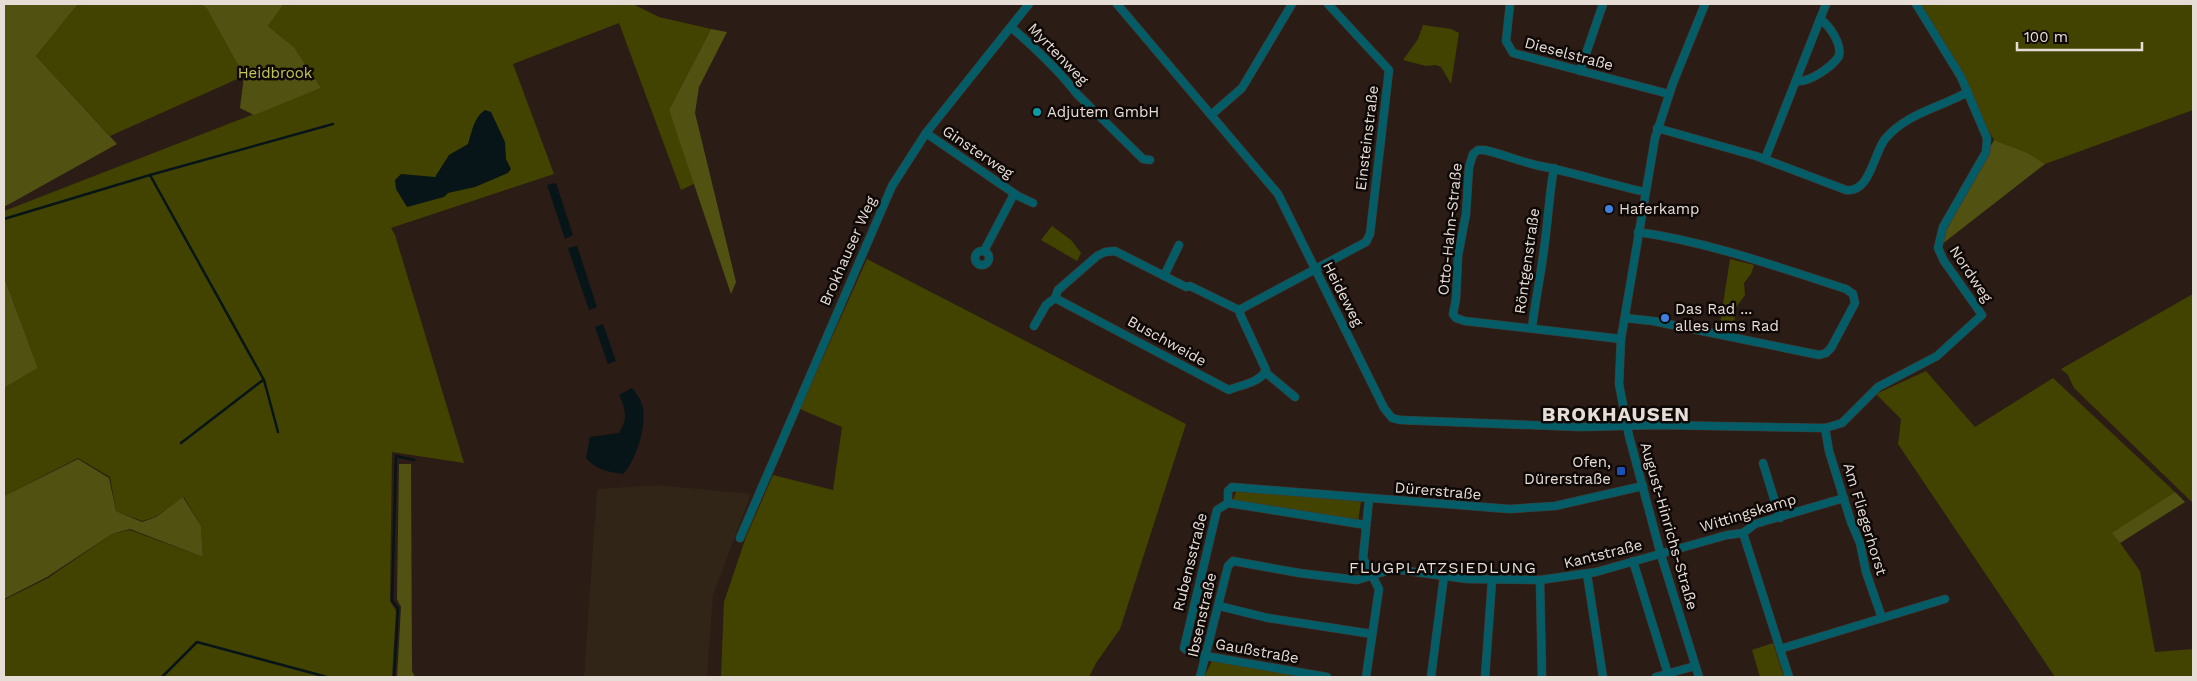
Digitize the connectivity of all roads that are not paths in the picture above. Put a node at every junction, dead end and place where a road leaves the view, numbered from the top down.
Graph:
1 (1028, 4) edge
2 (1117, 4) edge
3 (1328, 4) edge
4 (1510, 4) edge
5 (1603, 4) edge
6 (1705, 4) edge
7 (1826, 4) edge
8 (1916, 4) edge
9 (1287, 6) edge
10 (1820, 19) junction
11 (1011, 27) junction
12 (1580, 71) junction
13 (1796, 81) junction
14 (1968, 92) junction
15 (1669, 94) junction
16 (1211, 115) junction
17 (1658, 128) junction
18 (926, 133) junction
19 (1765, 159) junction
20 (1150, 160) dead end
21 (1554, 168) junction
22 (1645, 192) junction
23 (1014, 194) junction
24 (1033, 203) dead end
25 (1638, 232) junction
26 (1179, 245) dead end
27 (984, 251) dead end
28 (1316, 269) junction
29 (1164, 276) junction
30 (1055, 298) junction
31 (1241, 309) junction
32 (1625, 318) junction
33 (1034, 326) dead end
34 (1532, 328) junction
35 (1620, 339) junction
36 (1265, 372) junction
37 (1295, 397) dead end
38 (1627, 426) junction
39 (1824, 428) junction
40 (1763, 463) dead end
41 (1643, 486) junction
42 (1230, 488) joint
43 (1844, 498) junction
44 (1369, 499) junction
45 (1228, 503) junction
46 (1780, 518) junction
47 (1366, 525) junction
48 (1743, 532) junction
49 (740, 538) dead end
50 (1661, 555) junction
51 (1233, 561) joint
52 (1633, 561) junction
53 (1373, 574) junction
54 (1587, 574) junction
55 (1444, 576) junction
56 (1540, 580) junction
57 (1492, 581) junction
58 (1945, 599) dead end
59 (1220, 606) junction
60 (1882, 618) junction
61 (1372, 634) junction
62 (1184, 648) joint
63 (1780, 649) junction
64 (1206, 656) junction
65 (1696, 666) junction
66 (1668, 674) junction
67 (1200, 677) edge
68 (1327, 677) edge
69 (1366, 677) edge
70 (1430, 677) edge
71 (1485, 677) edge
72 (1542, 677) edge
73 (1603, 677) edge
74 (1656, 677) edge
75 (1699, 677) edge
76 (1789, 677) edge

1 - 11 street, Brokhauser Weg
2 - 16 street, Heideweg
3 - 28 street, Einsteinstraße
4 - 12 street, Dieselstraße
5 - 12 street
6 - 15 street, August-Hinrichs-Straße
7 - 10 street
8 - 14 street, Nordweg
9 - 16 street
10 - 13 street
10 - 13 street
11 - 18 street, Brokhauser Weg
11 - 20 street, Myrtenweg
12 - 15 street, Dieselstraße
13 - 19 street
14 - 19 street
14 - 39 street, Nordweg
15 - 17 street, August-Hinrichs-Straße
16 - 28 street, Heideweg
17 - 19 street
17 - 22 street, August-Hinrichs-Straße
18 - 23 street, Ginsterweg
18 - 49 street, Brokhauser Weg
21 - 22 street, Otto-Hahn-Straße
21 - 34 street, Röntgenstraße
21 - 34 street, Otto-Hahn-Straße
22 - 25 street, August-Hinrichs-Straße
23 - 24 street, Ginsterweg
23 - 27 street, Ginsterweg
25 - 32 street, August-Hinrichs-Straße
25 - 32 street
26 - 29 street
28 - 31 street
28 - 38 street, Heideweg
29 - 30 street
29 - 31 street
30 - 33 street
30 - 36 street, Buschweide
31 - 36 street
32 - 35 street, August-Hinrichs-Straße
34 - 35 street, Otto-Hahn-Straße
35 - 38 street, August-Hinrichs-Straße
36 - 37 street
38 - 39 street, Nordweg
38 - 41 street, August-Hinrichs-Straße
39 - 43 street, Am Fliegerhorst
40 - 46 street
41 - 44 street, Dürerstraße
41 - 50 street, August-Hinrichs-Straße
42 - 44 street, Dürerstraße
42 - 45 street, Rubensstraße
43 - 46 street, Wittingskamp
43 - 60 street, Am Fliegerhorst
44 - 47 street
45 - 47 street
45 - 62 street, Rubensstraße
46 - 48 street, Wittingskamp
47 - 53 street
48 - 50 street, Wittingskamp
48 - 63 street
50 - 52 street, Kantstraße
50 - 65 street, August-Hinrichs-Straße
51 - 53 street, Kantstraße
51 - 59 street, Ibsenstraße
52 - 54 street, Kantstraße
52 - 66 street
53 - 55 street, Kantstraße
53 - 61 street
54 - 56 street, Kantstraße
54 - 73 street
55 - 57 street, Kantstraße
55 - 70 street
56 - 57 street, Kantstraße
56 - 72 street
57 - 71 street
58 - 60 street
59 - 61 street
59 - 64 street, Ibsenstraße
60 - 63 street
61 - 69 street
62 - 64 street, Gaußstraße
63 - 76 street
64 - 67 street, Ibsenstraße
64 - 68 street, Gaußstraße
65 - 66 street
65 - 75 street, August-Hinrichs-Straße
66 - 74 street

